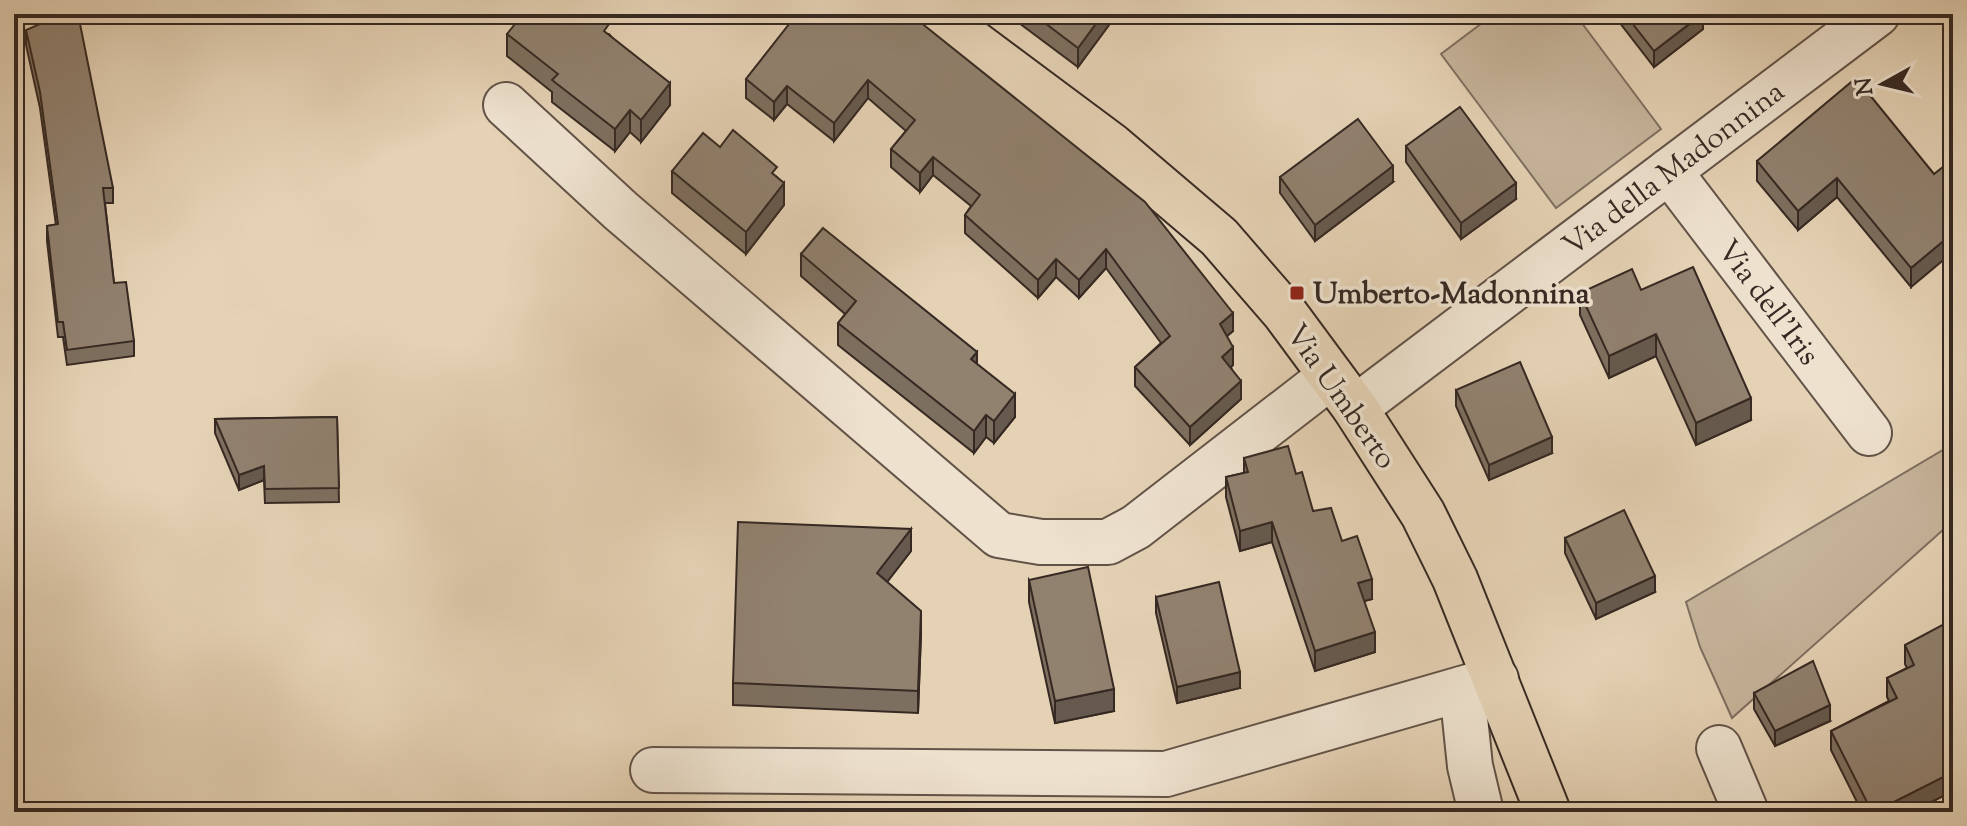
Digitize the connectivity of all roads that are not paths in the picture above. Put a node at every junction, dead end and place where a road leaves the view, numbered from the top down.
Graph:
1 (935, 14) edge
2 (1877, 14) edge
3 (506, 105) dead end
4 (1669, 171) junction
5 (1343, 392) junction
6 (1869, 433) dead end
7 (1479, 684) junction
8 (1719, 748) dead end
9 (653, 770) dead end
10 (1481, 812) edge
11 (1548, 812) edge
12 (1746, 812) edge

1 - 5 main road, Via Umberto
2 - 4 street, Via della Madonnina
3 - 5 street, Via della Madonnina
4 - 5 street, Via della Madonnina
4 - 6 street, Via dell'Iris
5 - 7 main road, Via Umberto
7 - 9 street
7 - 10 street
7 - 11 main road, Via Umberto
8 - 12 street

